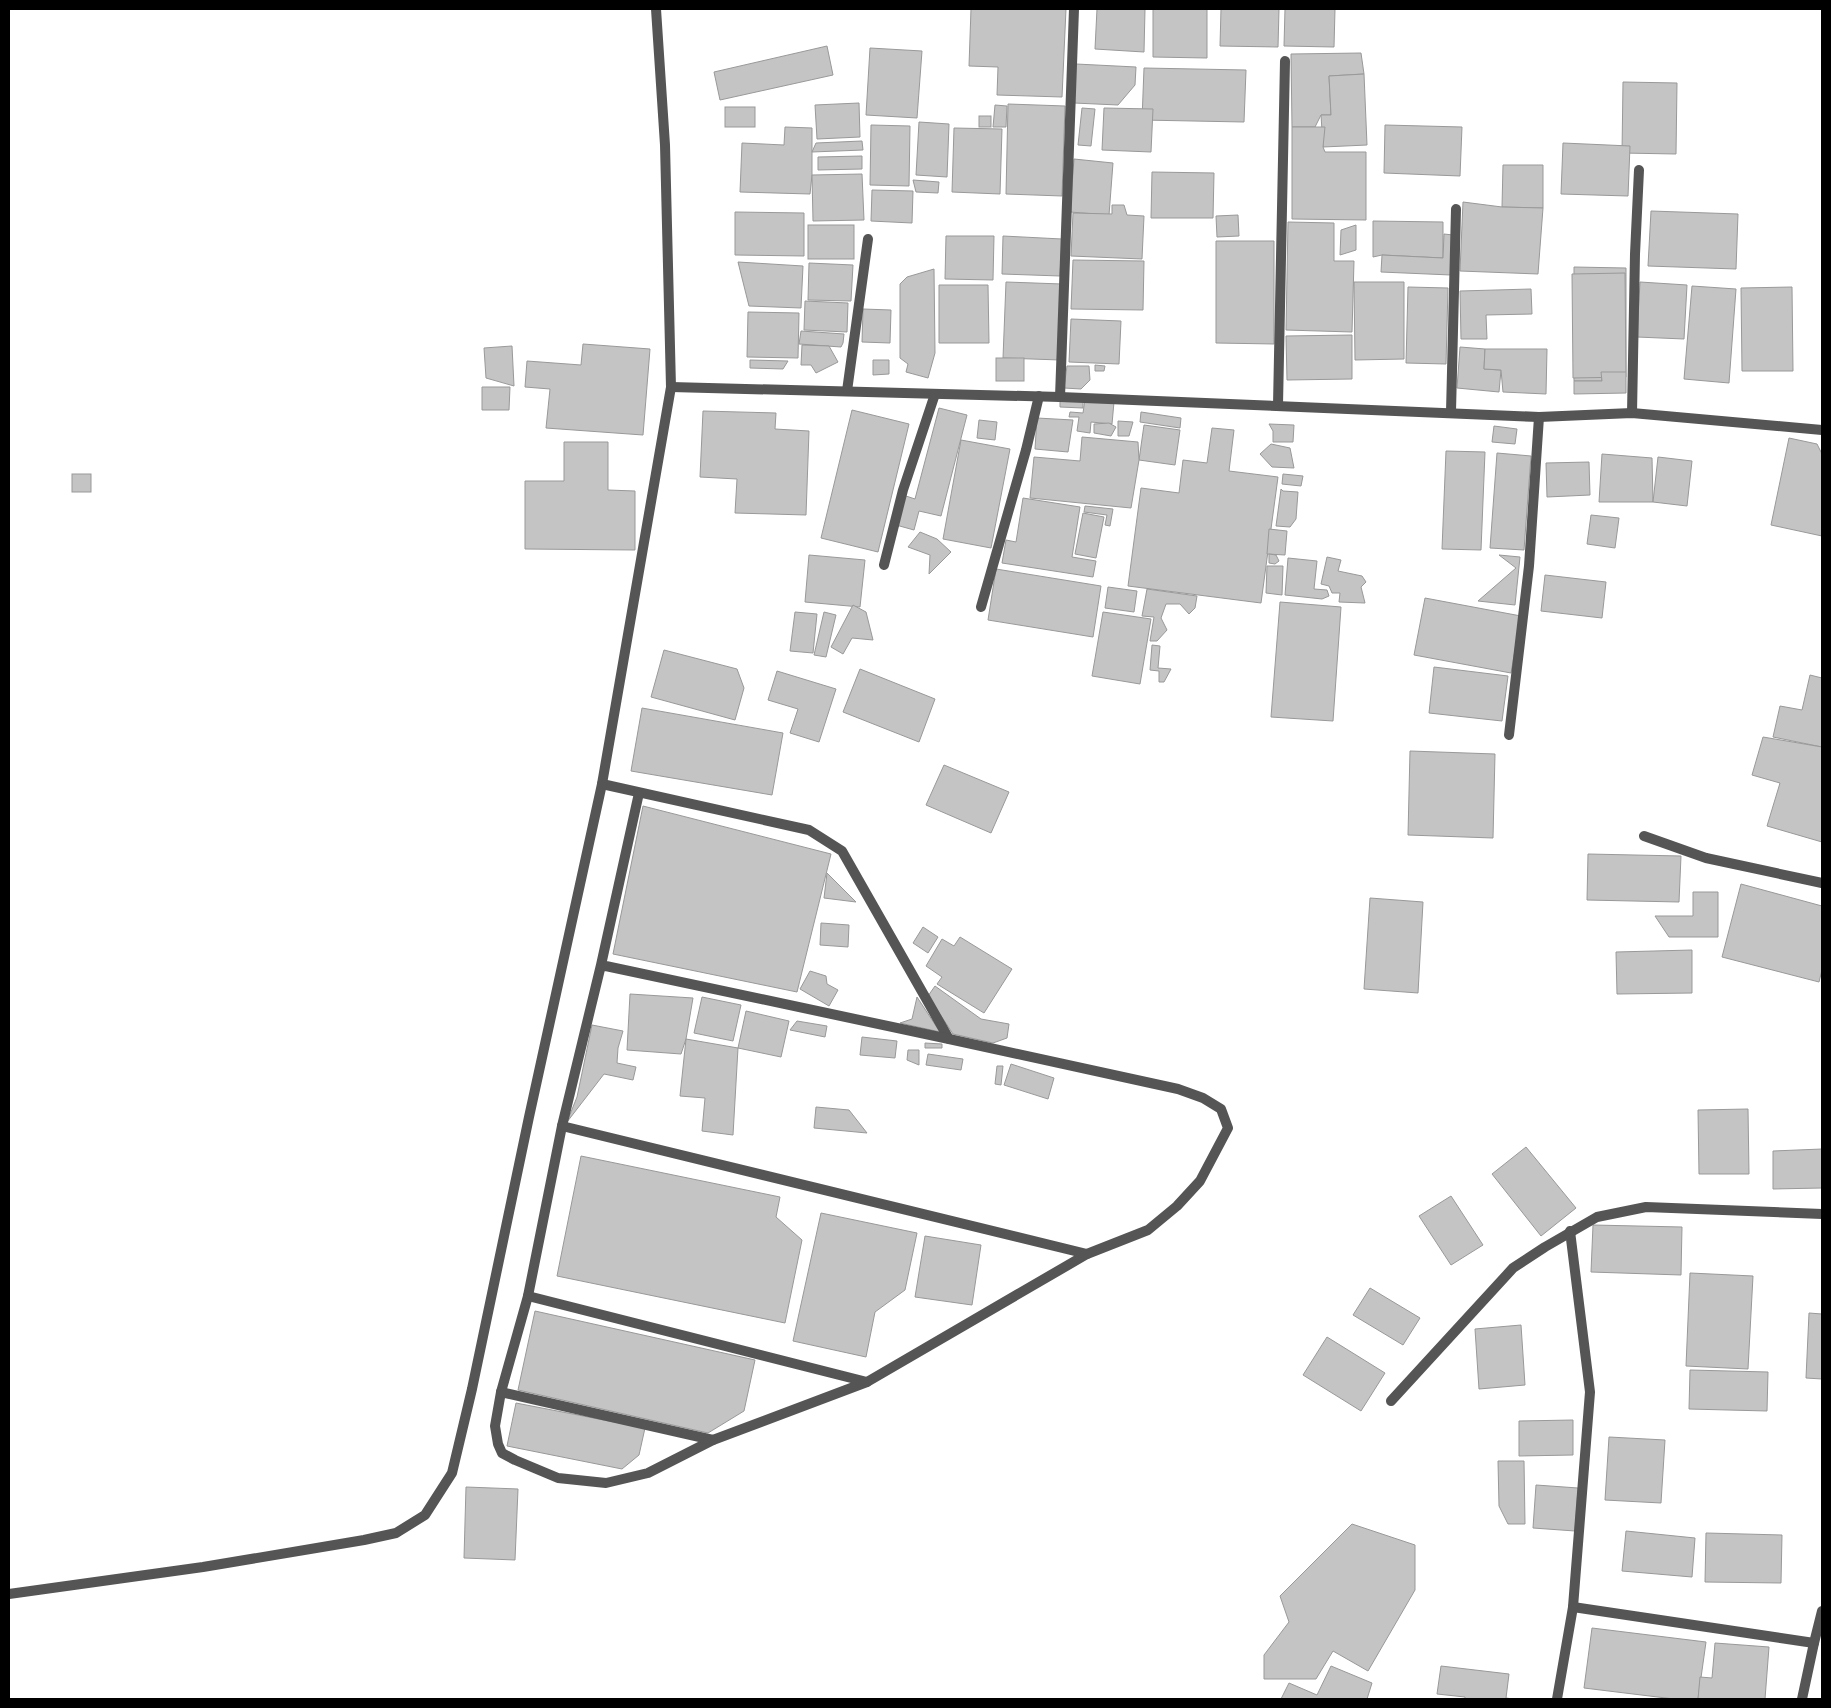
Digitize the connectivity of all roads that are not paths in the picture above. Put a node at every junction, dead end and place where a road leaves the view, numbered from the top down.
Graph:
1 (656, 9) edge
2 (1074, 9) edge
3 (1285, 62) dead end
4 (1639, 170) dead end
5 (1456, 209) dead end
6 (868, 239) dead end
7 (671, 386) junction
8 (847, 391) junction
9 (935, 394) junction
10 (1039, 396) junction
11 (1060, 397) junction
12 (1278, 405) junction
13 (1451, 412) junction
14 (1632, 413) junction
15 (1539, 417) junction
16 (1822, 430) edge
17 (884, 565) dead end
18 (981, 607) dead end
19 (1509, 735) dead end
20 (602, 784) junction
21 (639, 793) junction
22 (1644, 836) dead end
23 (1822, 883) edge
24 (601, 965) junction
25 (949, 1039) junction
26 (562, 1126) junction
27 (1822, 1214) edge
28 (1570, 1231) junction
29 (1087, 1254) junction
30 (528, 1296) junction
31 (867, 1382) junction
32 (501, 1392) junction
33 (1391, 1402) dead end
34 (713, 1440) junction
35 (9, 1594) edge
36 (1573, 1607) junction
37 (1822, 1611) edge
38 (1814, 1643) junction
39 (1557, 1699) edge
40 (1802, 1699) edge

1 - 7 street
2 - 11 street
3 - 12 street
4 - 14 street
5 - 13 street
6 - 8 street
7 - 8 street
7 - 20 street
8 - 9 street
9 - 10 street
9 - 17 street
10 - 11 street
10 - 18 street
11 - 12 street
12 - 13 street
13 - 15 street
14 - 15 street
14 - 16 street
15 - 19 street
20 - 21 street
20 - 35 street
21 - 24 street
21 - 25 street
22 - 23 street
24 - 25 street
24 - 26 street
25 - 29 street
26 - 29 street
26 - 30 street
27 - 28 street
28 - 33 street
28 - 36 street
29 - 31 street
30 - 31 street
30 - 32 street
31 - 34 street
32 - 34 street
32 - 34 street
36 - 38 street
36 - 39 street
37 - 38 street
38 - 40 street

